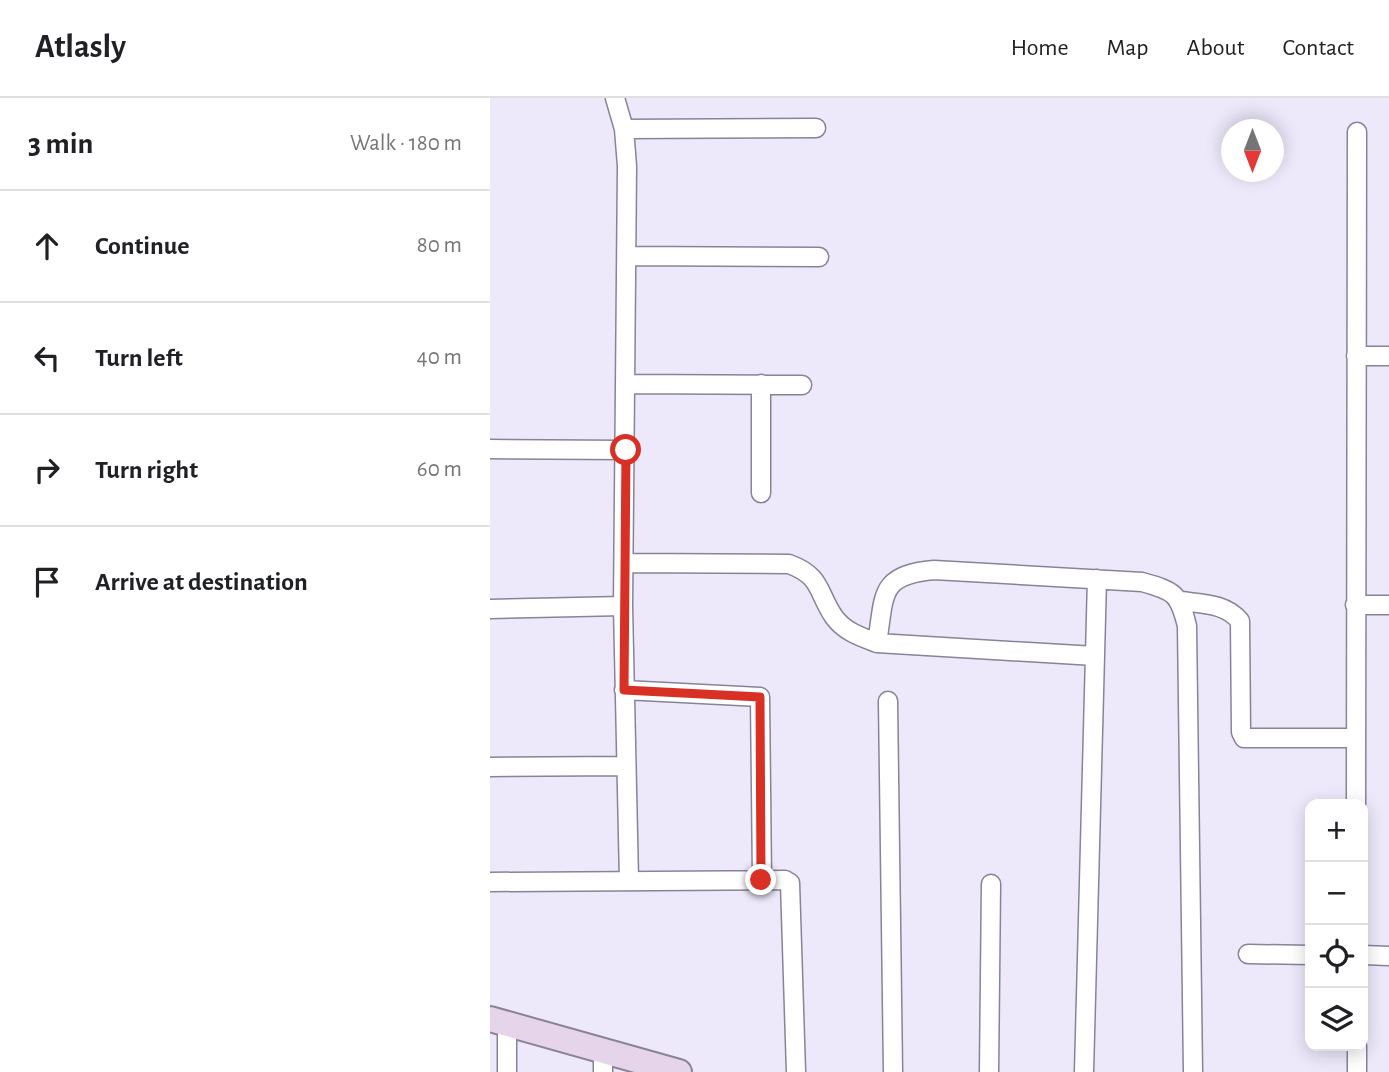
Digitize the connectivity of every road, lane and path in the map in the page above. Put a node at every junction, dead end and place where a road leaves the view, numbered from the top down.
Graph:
1 (615, 98) edge
2 (816, 128) dead end
3 (624, 129) junction
4 (1357, 132) dead end
5 (627, 256) junction
6 (819, 257) dead end
7 (1356, 356) junction
8 (1389, 356) edge
9 (627, 384) junction
10 (761, 384) junction
11 (802, 385) dead end
12 (490, 449) edge
13 (626, 450) junction
14 (761, 493) dead end
15 (624, 563) junction
16 (1097, 579) junction
17 (1181, 601) junction
18 (1355, 605) junction
19 (1389, 605) edge
20 (623, 606) junction
21 (490, 609) edge
22 (877, 643) junction
23 (1095, 656) junction
24 (624, 690) junction
25 (888, 701) dead end
26 (1356, 738) junction
27 (624, 766) junction
28 (490, 767) edge
29 (1356, 799) edge
30 (761, 880) junction
31 (629, 881) junction
32 (490, 882) edge
33 (991, 884) dead end
34 (1248, 954) dead end
35 (1305, 955) edge
36 (1368, 955) edge
37 (1389, 956) edge
38 (499, 1022) edge
39 (1357, 1051) edge
40 (603, 1062) edge
41 (507, 1072) edge
42 (679, 1072) edge
43 (796, 1072) edge
44 (893, 1072) edge
45 (989, 1072) edge
46 (1084, 1072) edge
47 (1193, 1072) edge
48 (1357, 1072) edge

1 - 3 street
2 - 3 street
3 - 5 street
4 - 7 street
5 - 6 street
5 - 9 street
7 - 8 street
7 - 18 street
9 - 10 street
9 - 13 street
10 - 11 street
10 - 14 street
12 - 13 street
13 - 15 street
15 - 20 street
15 - 22 street
16 - 17 street
16 - 22 street
16 - 23 street
17 - 26 street
17 - 47 street
18 - 19 street
18 - 26 street
20 - 21 street
20 - 24 street
22 - 23 street
23 - 46 street
24 - 27 street
24 - 30 street
25 - 44 street
26 - 29 street
27 - 28 street
27 - 31 street
30 - 31 street
30 - 43 street
31 - 32 street
33 - 45 street
34 - 35 street
36 - 37 street
38 - 40 street
38 - 41 street
39 - 48 street
40 - 42 street

